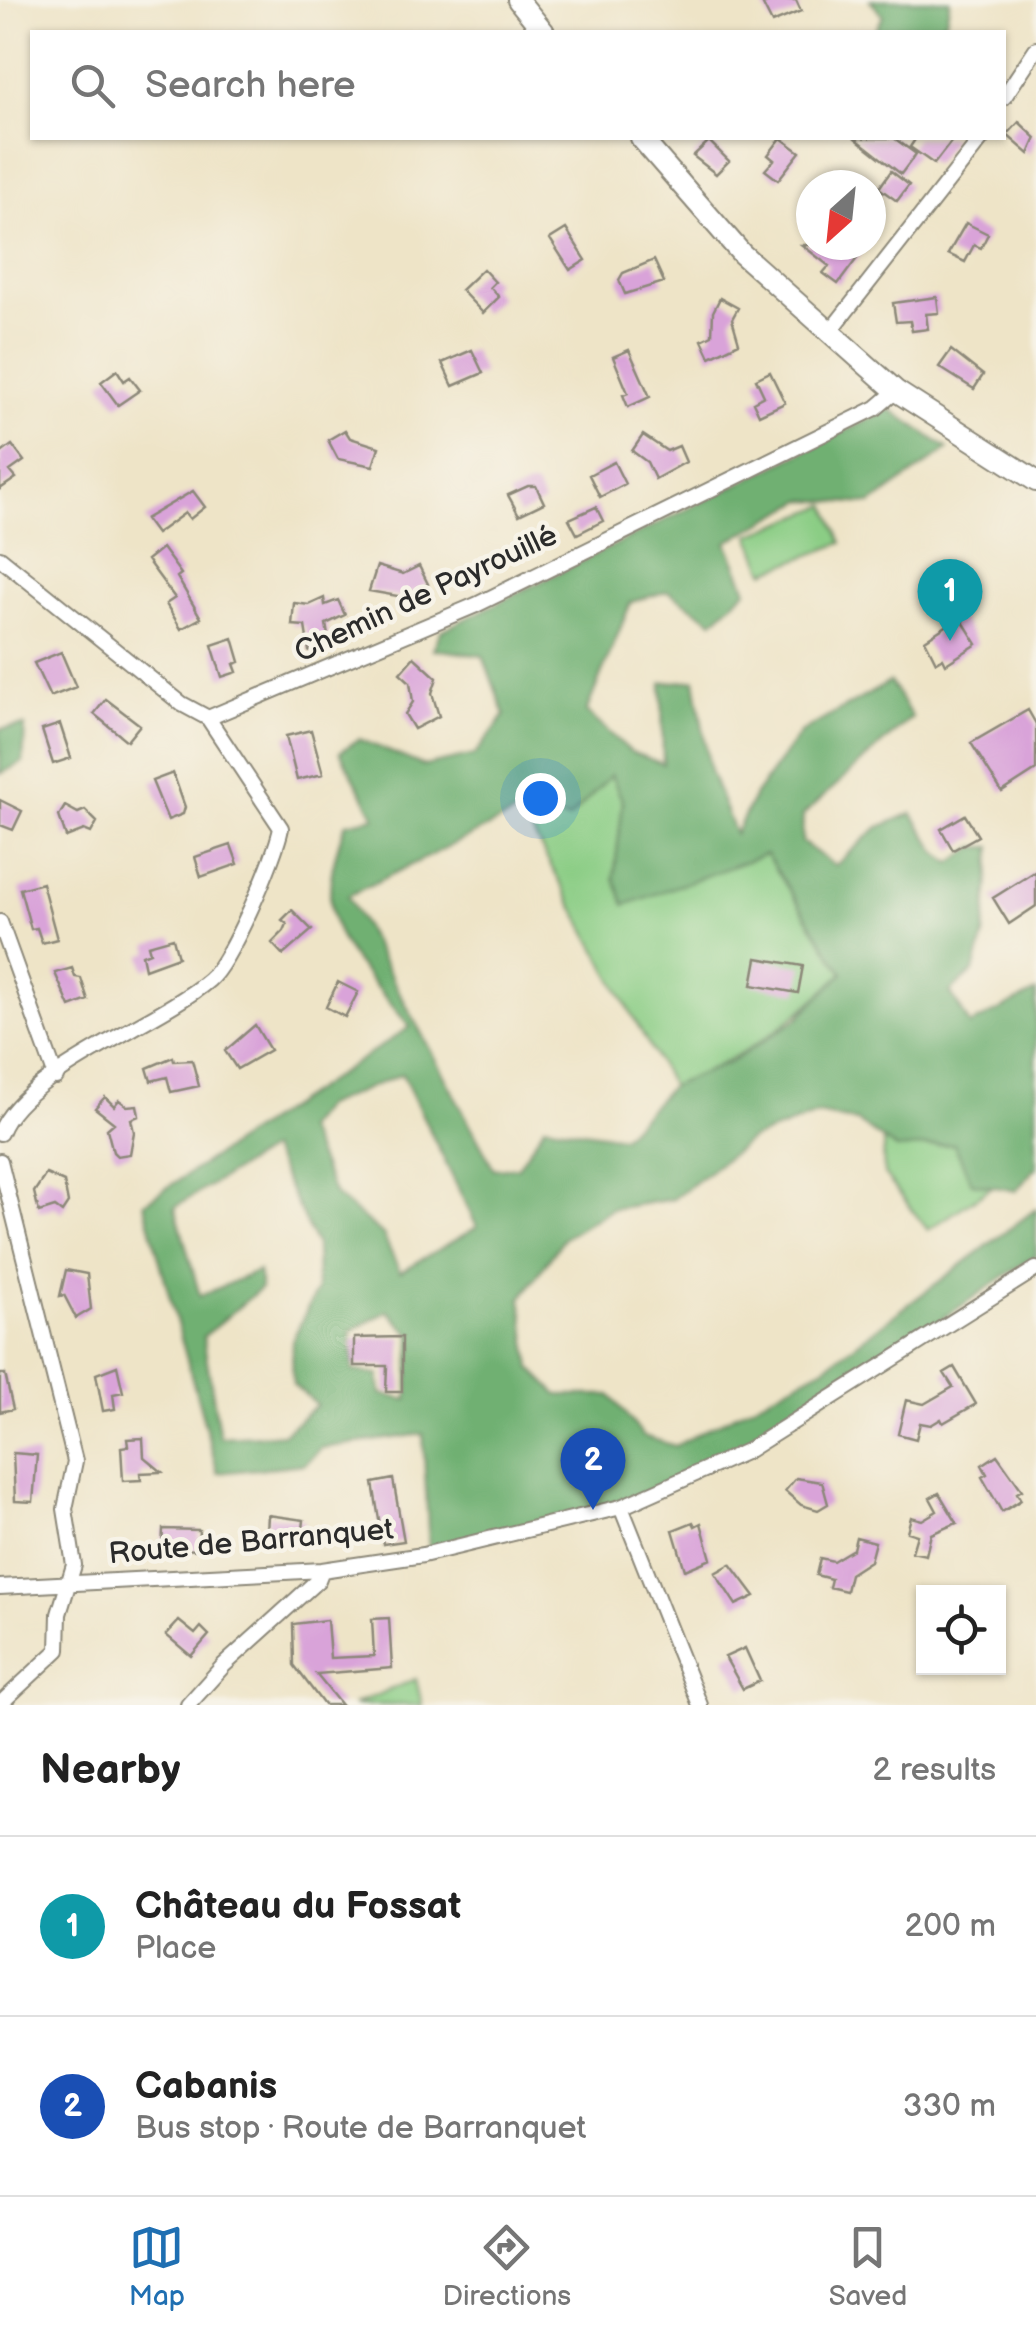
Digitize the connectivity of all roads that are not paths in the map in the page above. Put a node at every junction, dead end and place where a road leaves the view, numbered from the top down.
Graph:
1 (518, 0) edge
2 (542, 30) edge
3 (1036, 50) edge
4 (1006, 94) edge
5 (643, 140) edge
6 (980, 140) edge
7 (829, 333) junction
8 (896, 392) junction
9 (1036, 481) edge
10 (0, 558) edge
11 (208, 718) junction
12 (0, 922) edge
13 (56, 1076) junction
14 (0, 1133) edge
15 (0, 1161) edge
16 (3, 1194) edge
17 (1036, 1269) edge
18 (621, 1507) junction
19 (322, 1570) junction
20 (70, 1584) junction
21 (0, 1587) edge
22 (0, 1704) edge
23 (188, 1705) edge
24 (700, 1705) edge

1 - 2 street
3 - 4 street
5 - 7 street
6 - 7 street
7 - 8 street
8 - 9 street
8 - 11 street, Chemin de Payrouillé
10 - 11 street
11 - 13 street
12 - 13 street
13 - 14 street
15 - 16 street
16 - 20 street
17 - 18 street, Route de Barranquet
18 - 19 street, Route de Barranquet
18 - 24 street
19 - 20 street, Route de Barranquet
19 - 23 street
20 - 21 street, Route de Barranquet
20 - 22 street

